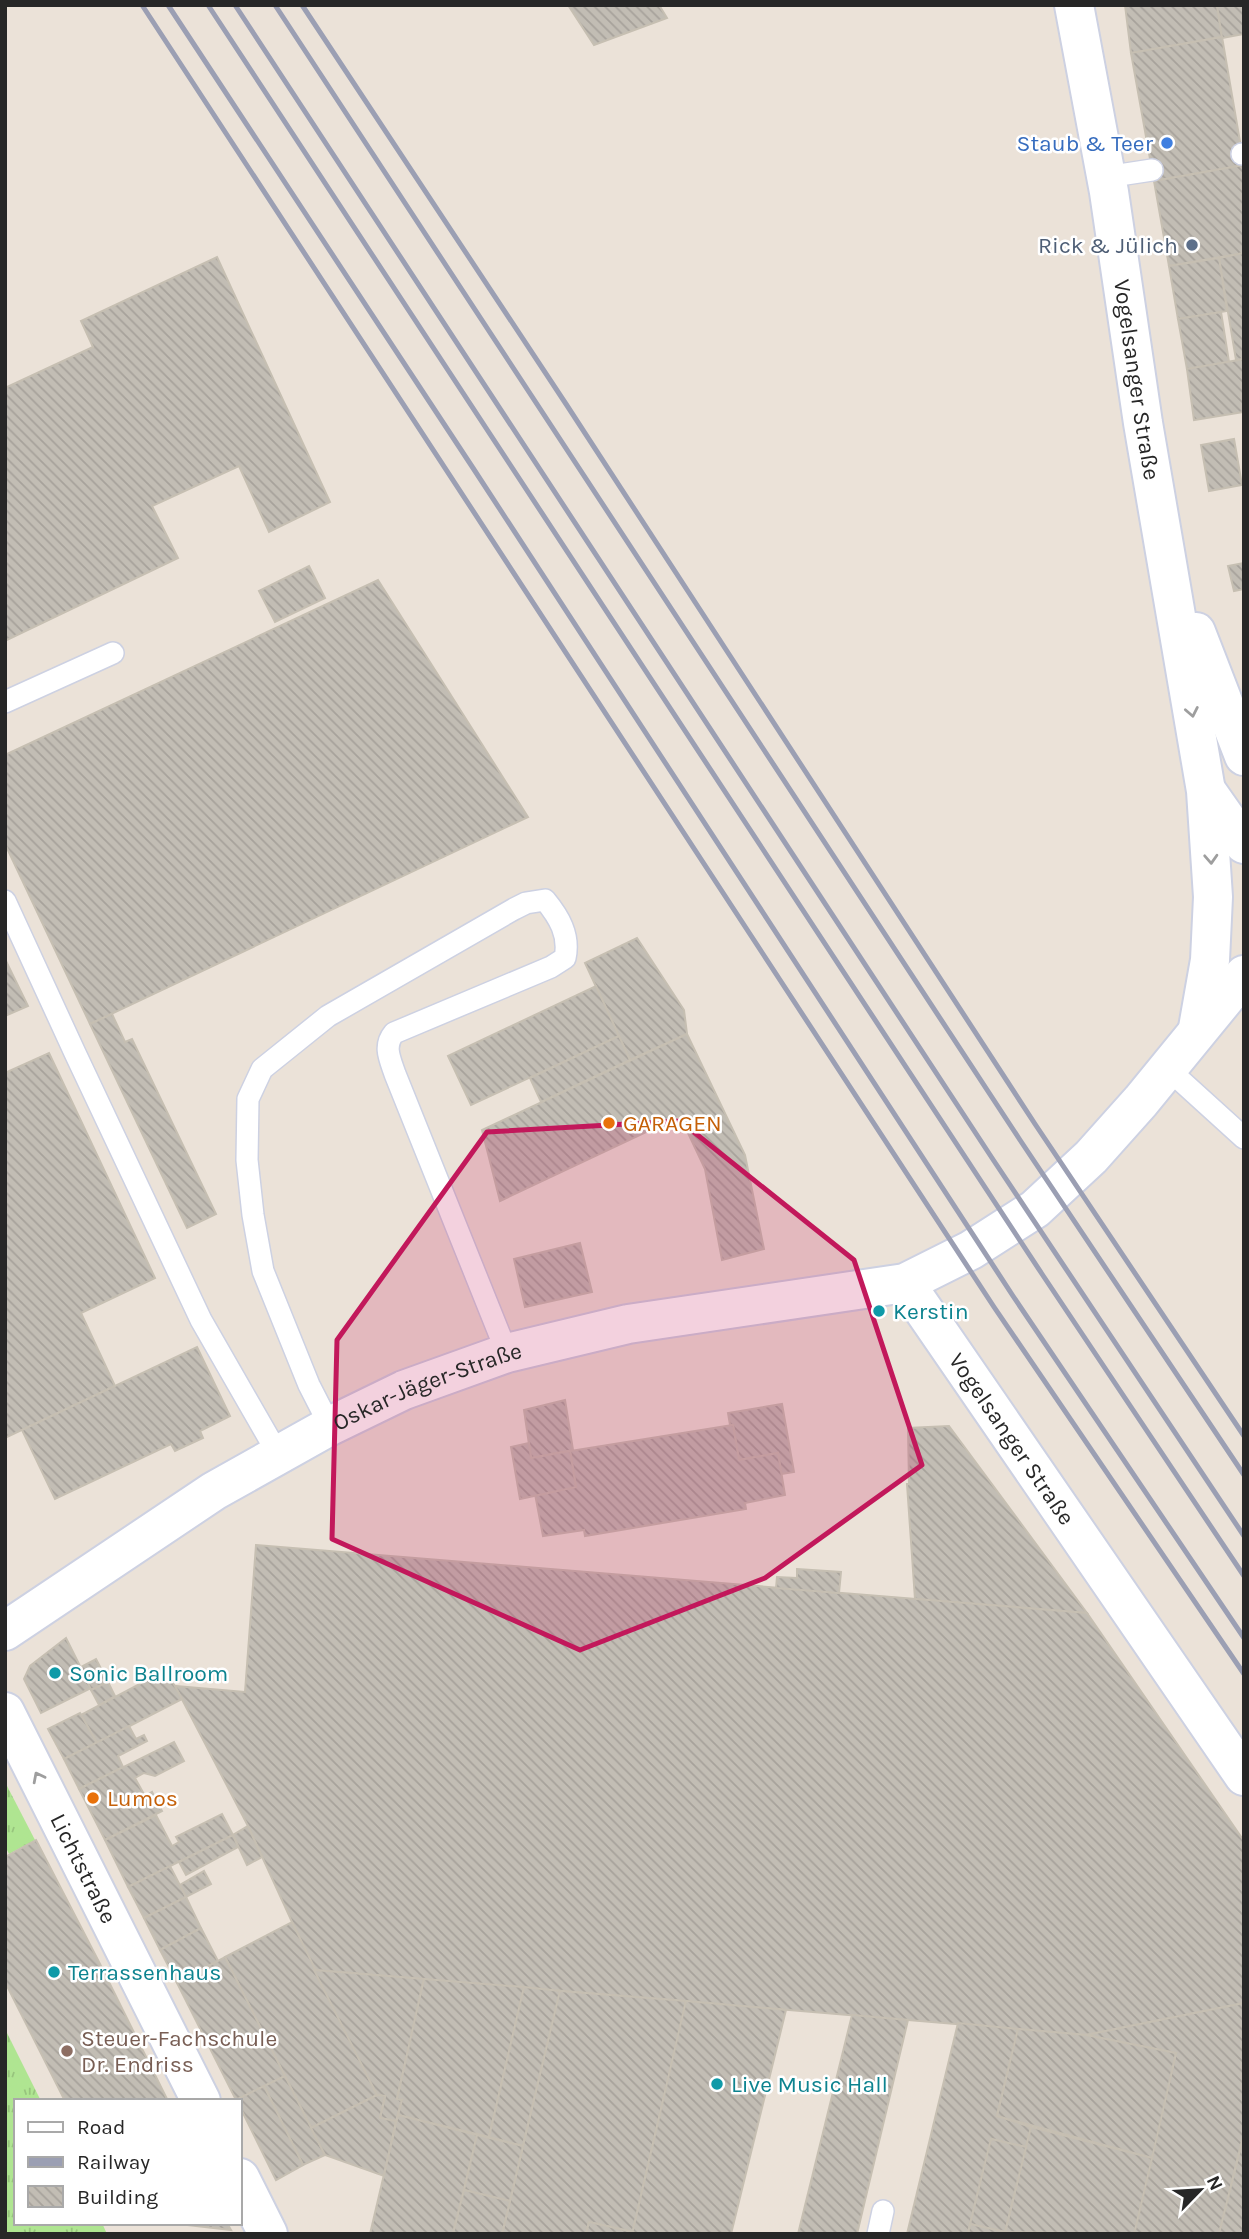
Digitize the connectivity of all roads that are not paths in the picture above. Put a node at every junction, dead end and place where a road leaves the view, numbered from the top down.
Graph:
1 (1074, 5) edge
2 (1152, 170) dead end
3 (1106, 177) junction
4 (1165, 548) junction
5 (113, 653) dead end
6 (5, 702) edge
7 (1244, 757) edge
8 (1206, 791) junction
9 (1244, 844) edge
10 (5, 901) edge
11 (1244, 975) edge
12 (1197, 1034) junction
13 (1168, 1069) junction
14 (1244, 1138) edge
15 (905, 1283) junction
16 (507, 1353) junction
17 (330, 1426) junction
18 (278, 1454) junction
19 (5, 1631) edge
20 (5, 1712) edge
21 (1244, 1776) edge
22 (200, 2099) edge
23 (242, 2182) edge
24 (883, 2211) dead end
25 (268, 2234) edge
26 (878, 2234) edge

1 - 3 street, Vogelsanger Straße
2 - 3 lane
3 - 4 street, Vogelsanger Straße
4 - 7 street, Vogelsanger Straße
4 -> 8 street, Vogelsanger Straße
5 - 6 lane
8 - 9 street, Vogelsanger Straße
8 -> 12 street, Vogelsanger Straße
10 - 18 lane
11 - 12 street, Vogelsanger Straße
12 - 13 street, Vogelsanger Straße
13 - 14 lane
13 - 15 street, Vogelsanger Straße
15 - 16 street, Oskar-Jäger-Straße
15 - 21 street, Vogelsanger Straße
16 - 17 street, Oskar-Jäger-Straße
16 - 17 lane
17 - 18 street, Oskar-Jäger-Straße
18 - 19 street, Oskar-Jäger-Straße
22 -> 20 street, Lichtstraße
23 - 25 street
24 - 26 lane

